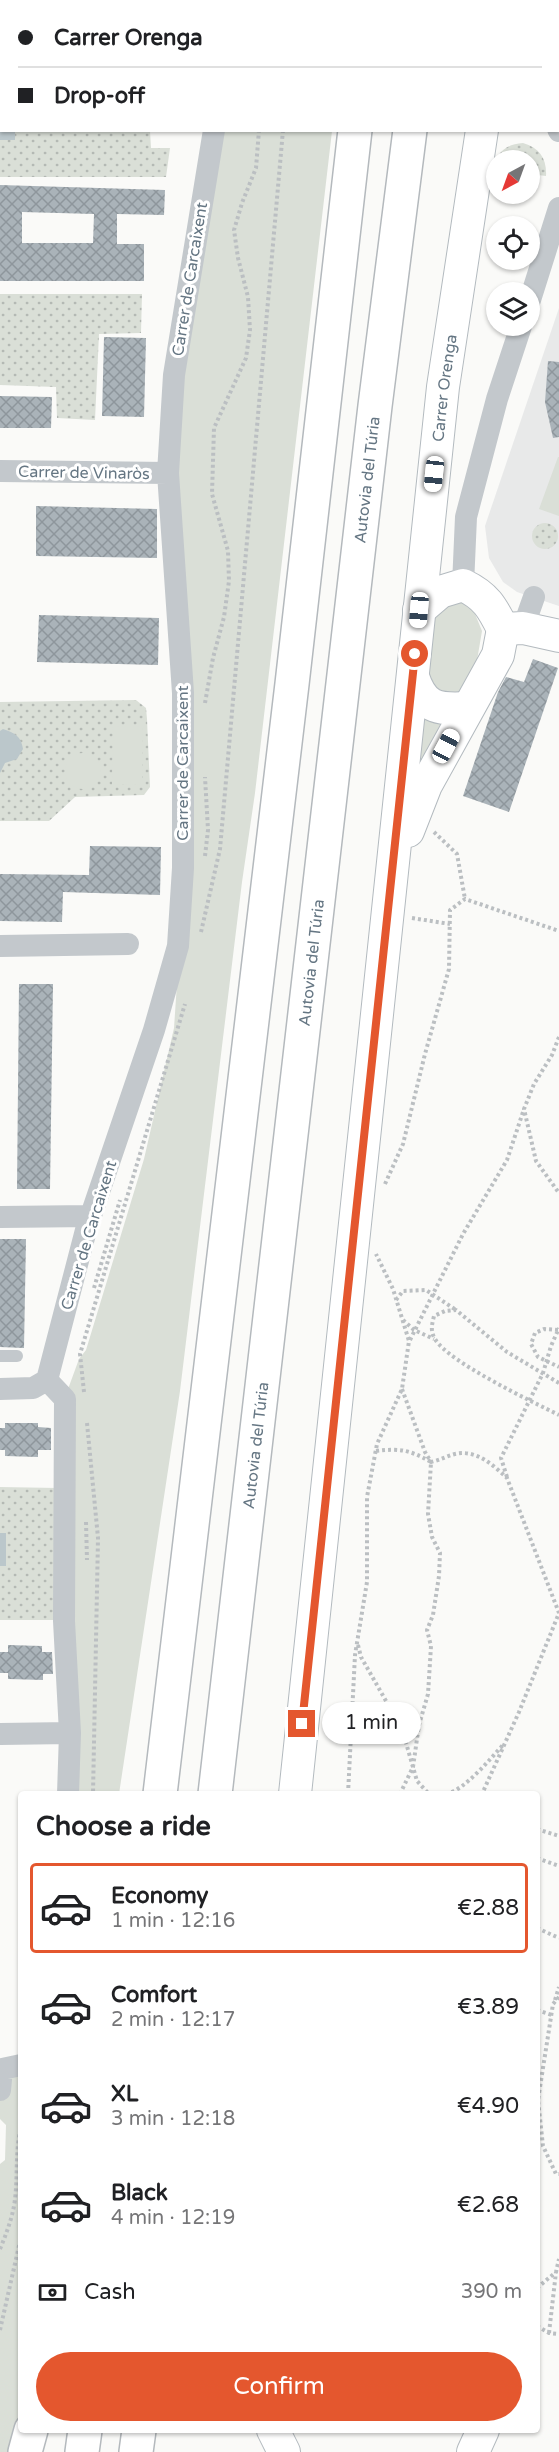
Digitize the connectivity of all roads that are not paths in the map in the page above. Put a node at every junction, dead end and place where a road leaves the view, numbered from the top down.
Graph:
1 (214, 132) edge
2 (355, 132) edge
3 (410, 132) edge
4 (486, 135) edge
5 (559, 208) edge
6 (536, 282) edge
7 (518, 336) edge
8 (0, 471) edge
9 (168, 473) junction
10 (463, 585) junction
11 (534, 597) dead end
12 (419, 610) junction
13 (513, 628) junction
14 (559, 636) edge
15 (413, 676) junction
16 (466, 708) junction
17 (394, 869) junction
18 (128, 944) dead end
19 (0, 946) edge
20 (91, 1216) junction
21 (0, 1217) edge
22 (0, 1356) edge
23 (17, 1356) dead end
24 (47, 1380) junction
25 (0, 1389) edge
26 (70, 1733) junction
27 (0, 1734) edge
28 (68, 1791) edge
29 (160, 1791) edge
30 (215, 1791) edge
31 (295, 1791) edge
32 (18, 2066) edge
33 (0, 2090) edge
34 (30, 2433) edge
35 (85, 2433) edge
36 (139, 2433) edge
37 (274, 2433) edge
38 (482, 2433) edge
39 (484, 2433) edge
40 (25, 2452) edge
41 (82, 2452) edge
42 (136, 2452) edge
43 (284, 2452) edge
44 (473, 2452) edge
45 (489, 2452) edge

1 - 9 street, Carrer de Carcaixent
2 - 29 highway
3 - 30 highway, Autovia del Túria
4 - 12 street, Carrer Orenga
5 - 6 street
7 - 10 street
8 - 9 street, Carrer de Vinaròs
9 - 20 street, Carrer de Carcaixent
10 - 12 street
10 - 13 street
11 - 13 street
12 - 15 street, Carrer Orenga
13 - 14 street
13 - 16 street
15 - 16 street
15 - 17 street, Carrer Orenga
16 - 17 street
17 - 31 street
18 - 19 street
20 - 21 street
20 - 24 street, Carrer de Carcaixent
22 - 23 lane
24 - 25 street
24 - 26 street
26 - 27 street
26 - 28 street
32 - 33 street
34 - 40 highway
35 - 41 highway
36 - 42 highway
37 - 43 street
38 - 44 street
39 - 45 street

